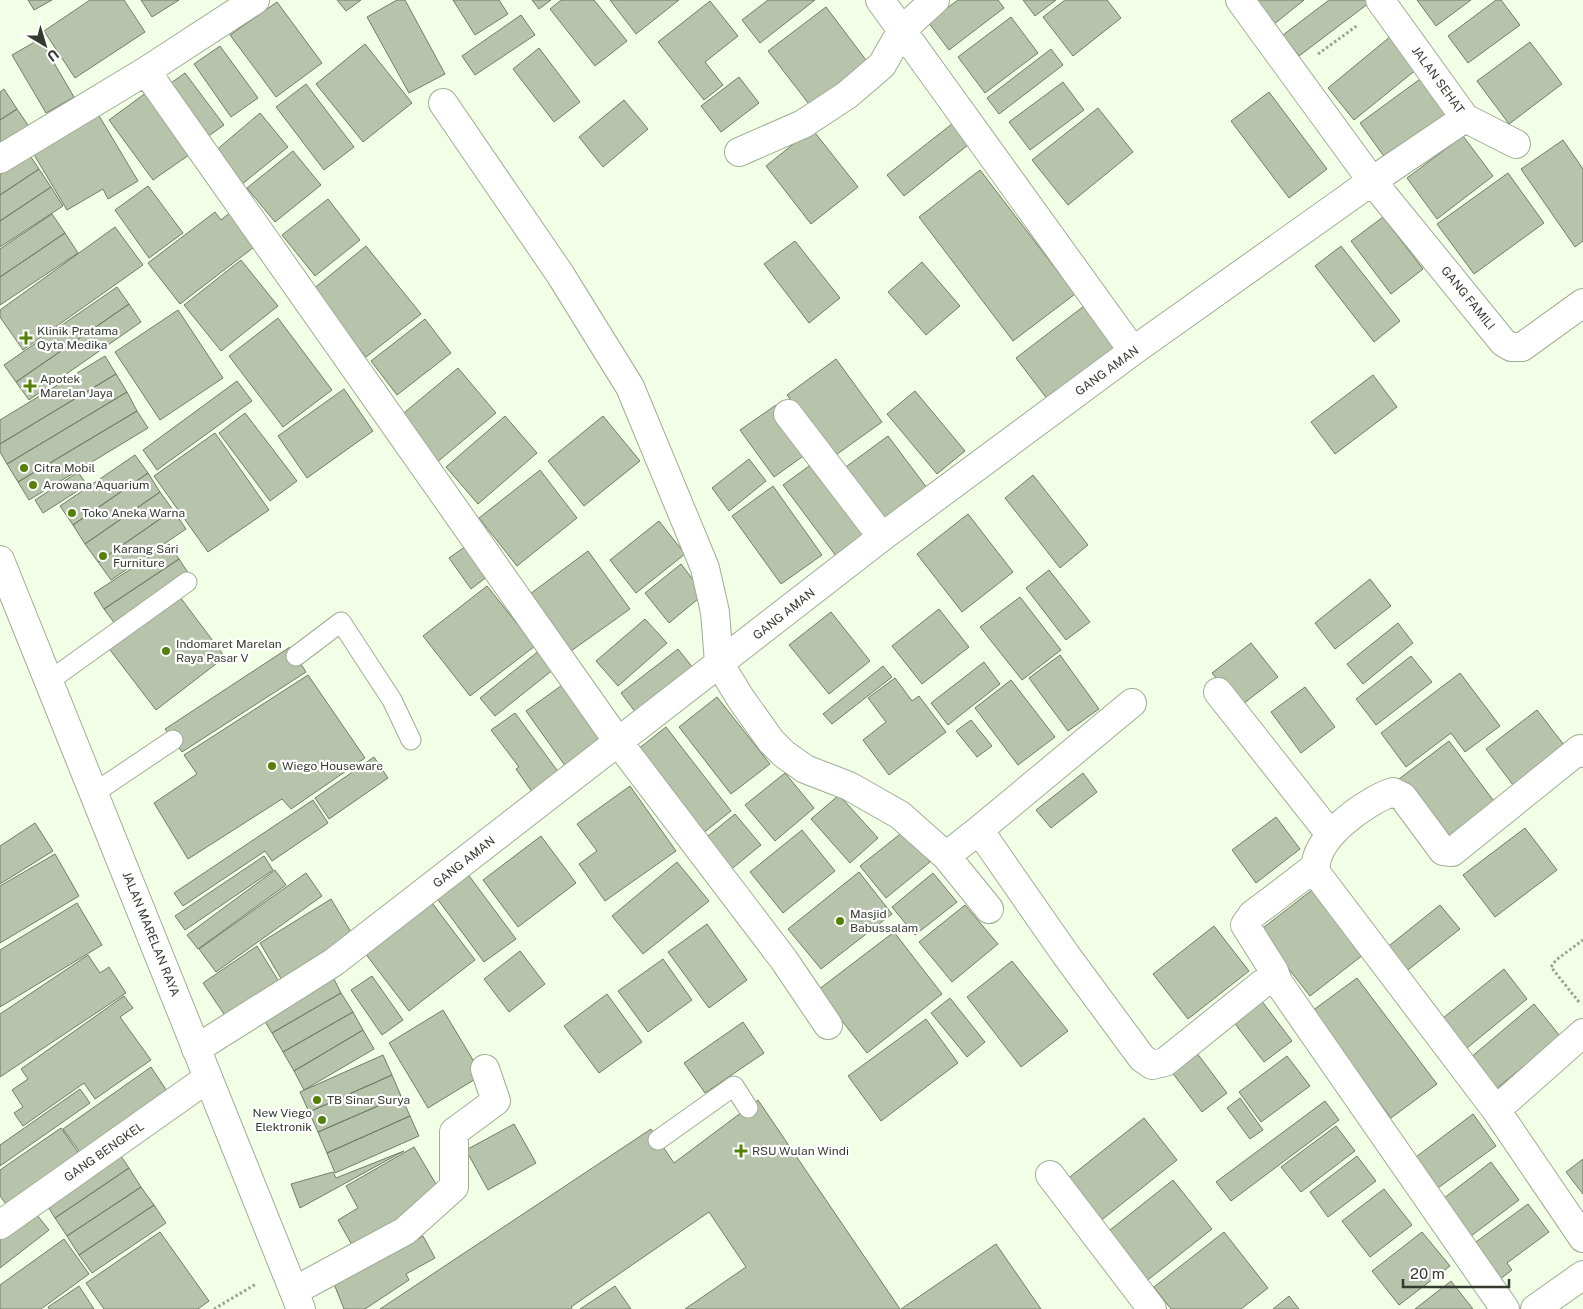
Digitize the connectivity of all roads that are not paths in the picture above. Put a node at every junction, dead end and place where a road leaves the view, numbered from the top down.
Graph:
1 (256, 0) edge
2 (880, 0) edge
3 (935, 0) edge
4 (1240, 0) edge
5 (1382, 3) edge
6 (902, 30) junction
7 (146, 71) junction
8 (443, 103) dead end
9 (1465, 118) junction
10 (1516, 144) dead end
11 (739, 152) dead end
12 (0, 159) edge
13 (1372, 181) junction
14 (1583, 303) edge
15 (1133, 351) junction
16 (788, 414) dead end
17 (882, 536) junction
18 (0, 560) edge
19 (187, 582) dead end
20 (296, 656) dead end
21 (719, 663) junction
22 (49, 681) junction
23 (1218, 692) dead end
24 (1132, 703) dead end
25 (173, 740) dead end
26 (411, 740) dead end
27 (619, 743) junction
28 (1582, 751) edge
29 (94, 793) junction
30 (979, 830) junction
31 (1330, 834) junction
32 (946, 856) junction
33 (1315, 868) junction
34 (988, 909) dead end
35 (1278, 982) junction
36 (828, 1025) dead end
37 (1583, 1032) edge
38 (196, 1048) junction
39 (485, 1069) dead end
40 (208, 1078) junction
41 (748, 1108) dead end
42 (1496, 1110) junction
43 (658, 1140) dead end
44 (1050, 1174) dead end
45 (0, 1225) edge
46 (1583, 1238) edge
47 (1583, 1275) edge
48 (293, 1289) edge
49 (1152, 1309) edge
50 (1505, 1309) edge
51 (1535, 1309) edge

1 - 7 street
2 - 6 street
3 - 6 street
4 - 13 street
5 - 9 street, JALAN SEHAT
6 - 11 street
6 - 15 street
7 - 12 street
7 - 27 street
8 - 21 street
9 - 10 street
9 - 13 street, JALAN SEHAT
13 - 14 street, GANG FAMILI
13 - 15 street, GANG AMAN
15 - 17 street, GANG AMAN
16 - 17 street
17 - 21 street, GANG AMAN
18 - 22 street, JALAN MARELAN RAYA
19 - 22 lane
20 - 26 lane
21 - 27 street, GANG AMAN
21 - 32 street
22 - 29 street, JALAN MARELAN RAYA
23 - 31 street
24 - 30 street
25 - 29 lane
27 - 36 street
27 - 38 street, GANG AMAN
28 - 31 street
29 - 38 street, JALAN MARELAN RAYA
30 - 32 street
30 - 35 street
31 - 33 street
32 - 34 street
33 - 35 street
33 - 42 street
35 - 50 street
37 - 42 street
38 - 40 street, JALAN MARELAN RAYA
39 - 48 street
40 - 45 street, GANG BENGKEL
40 - 48 street, JALAN MARELAN RAYA
41 - 43 lane
42 - 46 street
44 - 49 street
47 - 51 street

